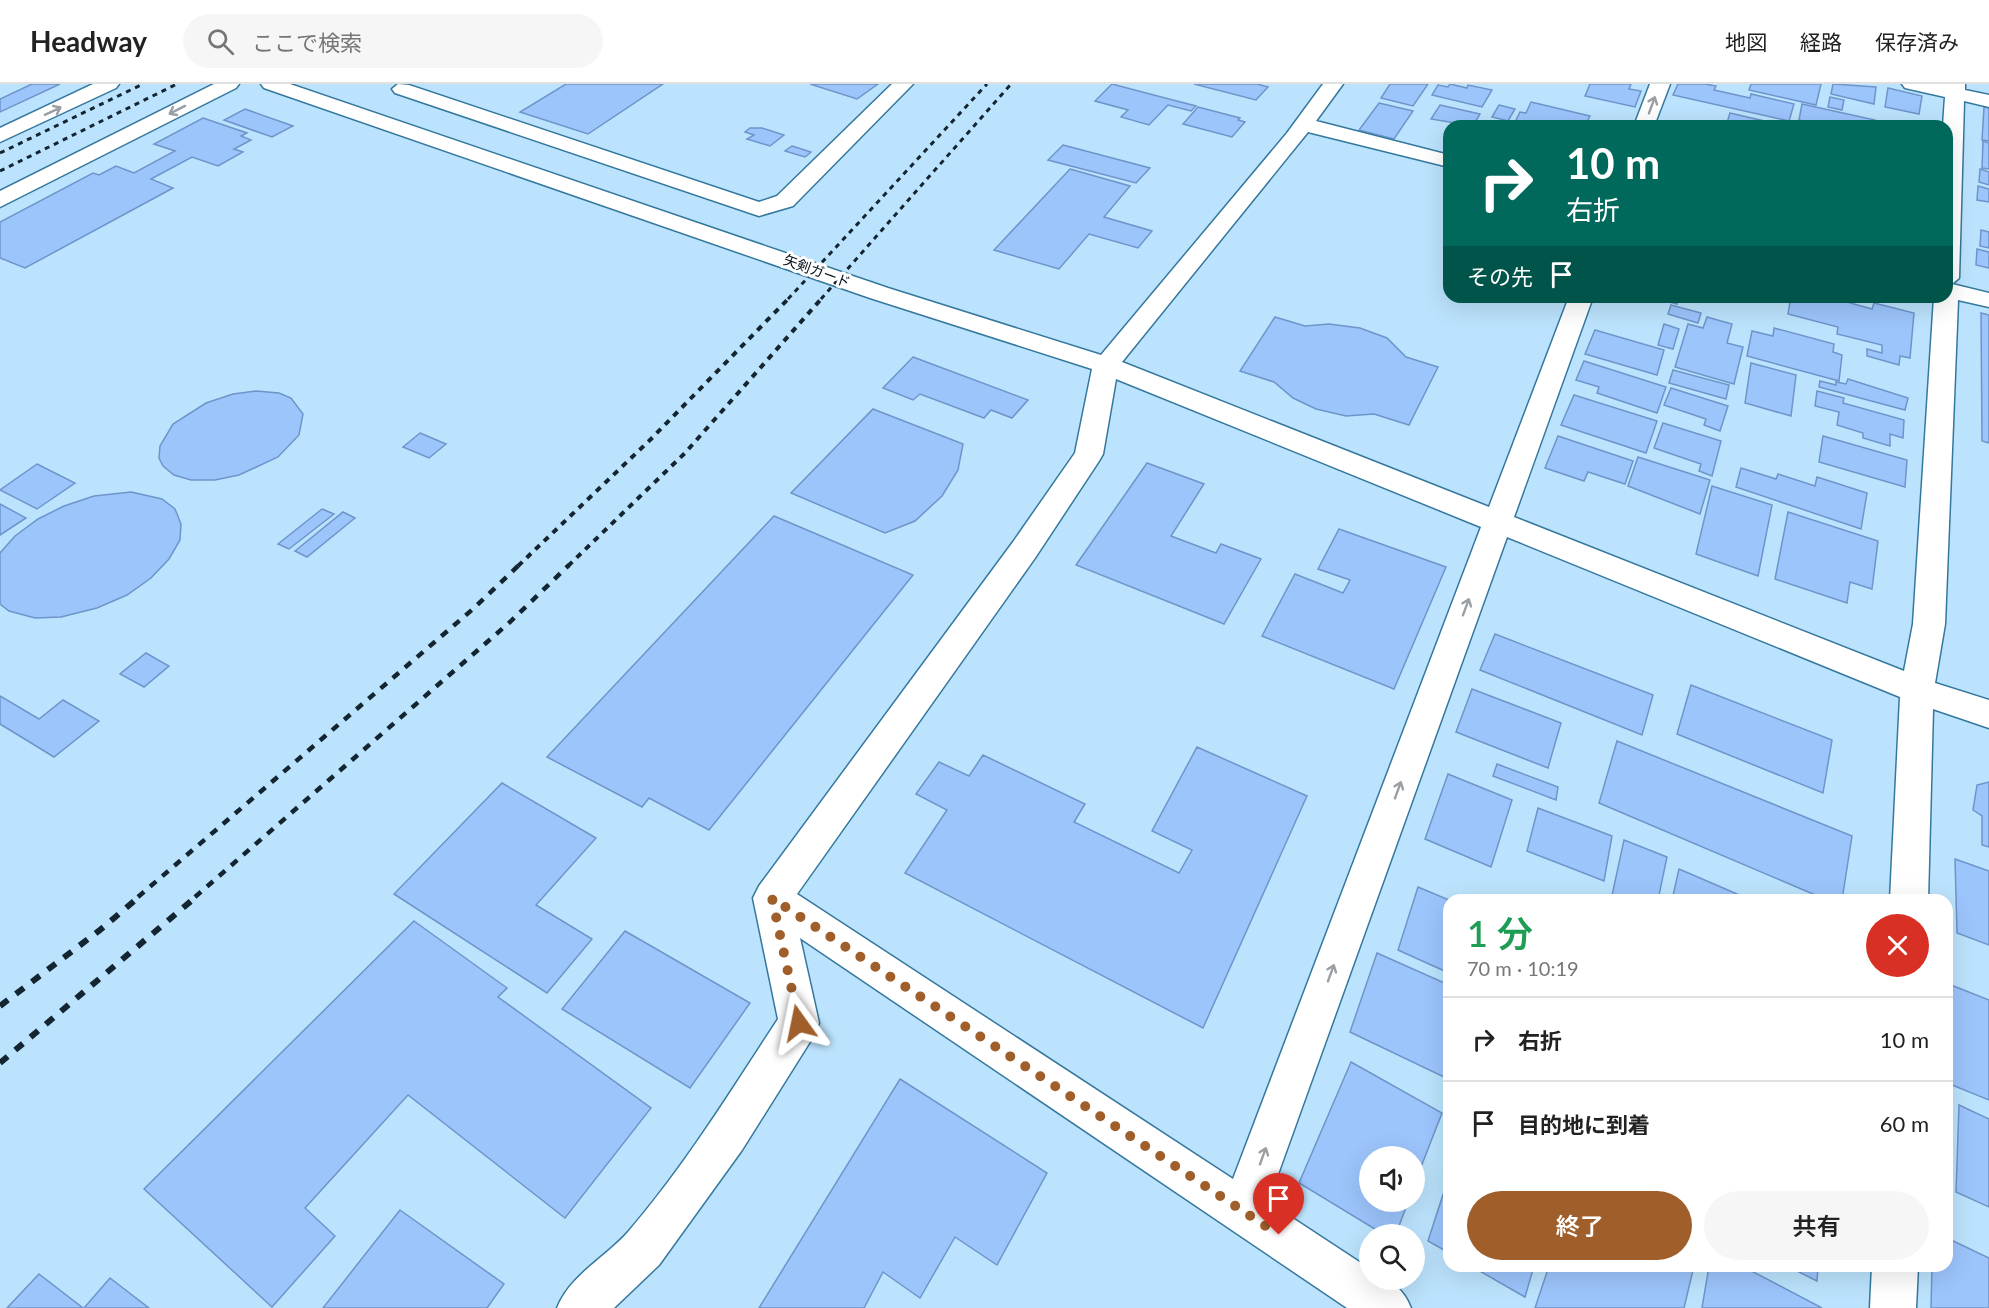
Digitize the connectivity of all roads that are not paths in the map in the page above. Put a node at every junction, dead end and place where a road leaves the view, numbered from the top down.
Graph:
1 (109, 84) edge
2 (229, 84) edge
3 (271, 84) edge
4 (903, 84) edge
5 (1333, 84) edge
6 (1660, 84) edge
7 (1912, 84) edge
8 (408, 87) edge
9 (1955, 89) edge
10 (1989, 101) edge
11 (356, 112) junction
12 (1646, 120) edge
13 (1303, 124) junction
14 (0, 136) edge
15 (1953, 136) edge
16 (1443, 159) edge
17 (0, 200) edge
18 (1953, 291) edge
19 (1989, 300) edge
20 (1579, 303) edge
21 (1946, 303) edge
22 (1106, 365) junction
23 (1497, 523) junction
24 (1917, 690) junction
25 (1989, 714) edge
26 (1909, 894) edge
27 (772, 898) junction
28 (1243, 1210) junction
29 (1895, 1272) edge
30 (580, 1308) edge
31 (1388, 1308) edge
32 (1893, 1308) edge

14 -> 1 street
2 -> 17 street
3 - 11 street, 矢剣ガード
4 - 8 street
5 - 13 street
12 -> 6 street
7 - 9 street
8 - 11 street
9 - 10 street
9 - 15 street
11 - 22 street, 矢剣ガード
13 - 16 street
13 - 22 street
18 - 19 street
20 - 23 street
21 - 24 street
22 - 23 street, 矢剣ガード
22 - 27 street
23 - 24 street, 矢剣ガード
28 -> 23 street
24 - 25 street, 矢剣ガード
24 - 26 street
27 - 28 street
27 - 30 street
28 - 31 street
29 - 32 street

